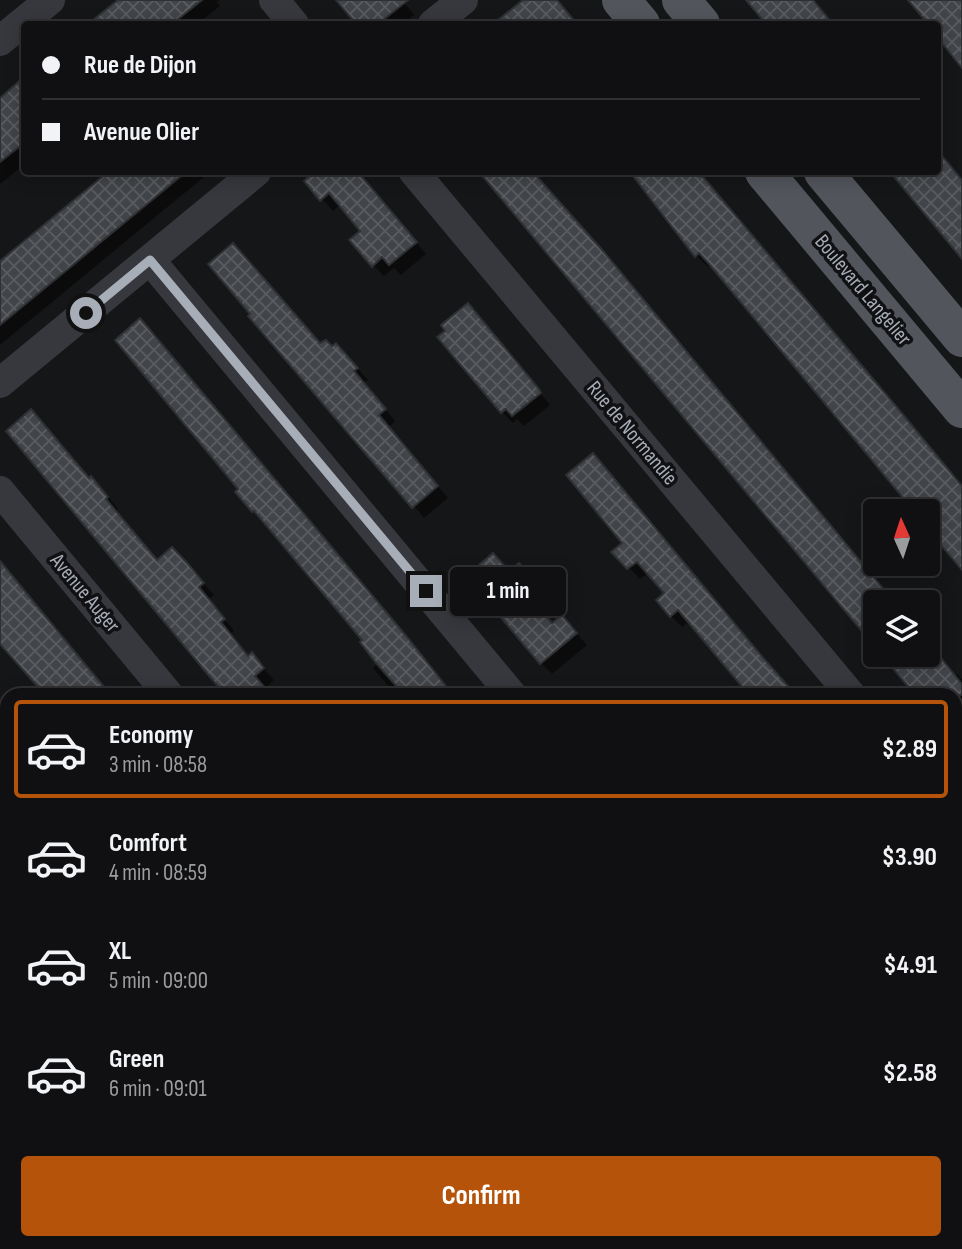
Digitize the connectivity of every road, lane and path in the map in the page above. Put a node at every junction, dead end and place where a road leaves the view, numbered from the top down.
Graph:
1 (50, 0) edge
2 (274, 0) edge
3 (463, 0) edge
4 (621, 0) edge
5 (681, 0) edge
6 (24, 21) edge
7 (292, 21) edge
8 (437, 21) edge
9 (638, 21) edge
10 (698, 21) edge
11 (21, 24) edge
12 (0, 41) edge
13 (252, 175) edge
14 (417, 175) edge
15 (767, 175) edge
16 (826, 175) edge
17 (150, 260) junction
18 (962, 338) edge
19 (0, 383) edge
20 (962, 409) edge
21 (0, 491) edge
22 (163, 688) edge
23 (506, 688) edge
24 (845, 688) edge

1 - 6 street
2 - 7 street
3 - 8 street
4 - 9 main road
5 - 10 main road
11 - 12 street
13 - 17 street
14 - 24 street, Rue de Normandie
15 - 20 main road, Boulevard Langelier
16 - 18 main road
17 - 19 street
17 - 23 street
21 - 22 street, Avenue Auger

